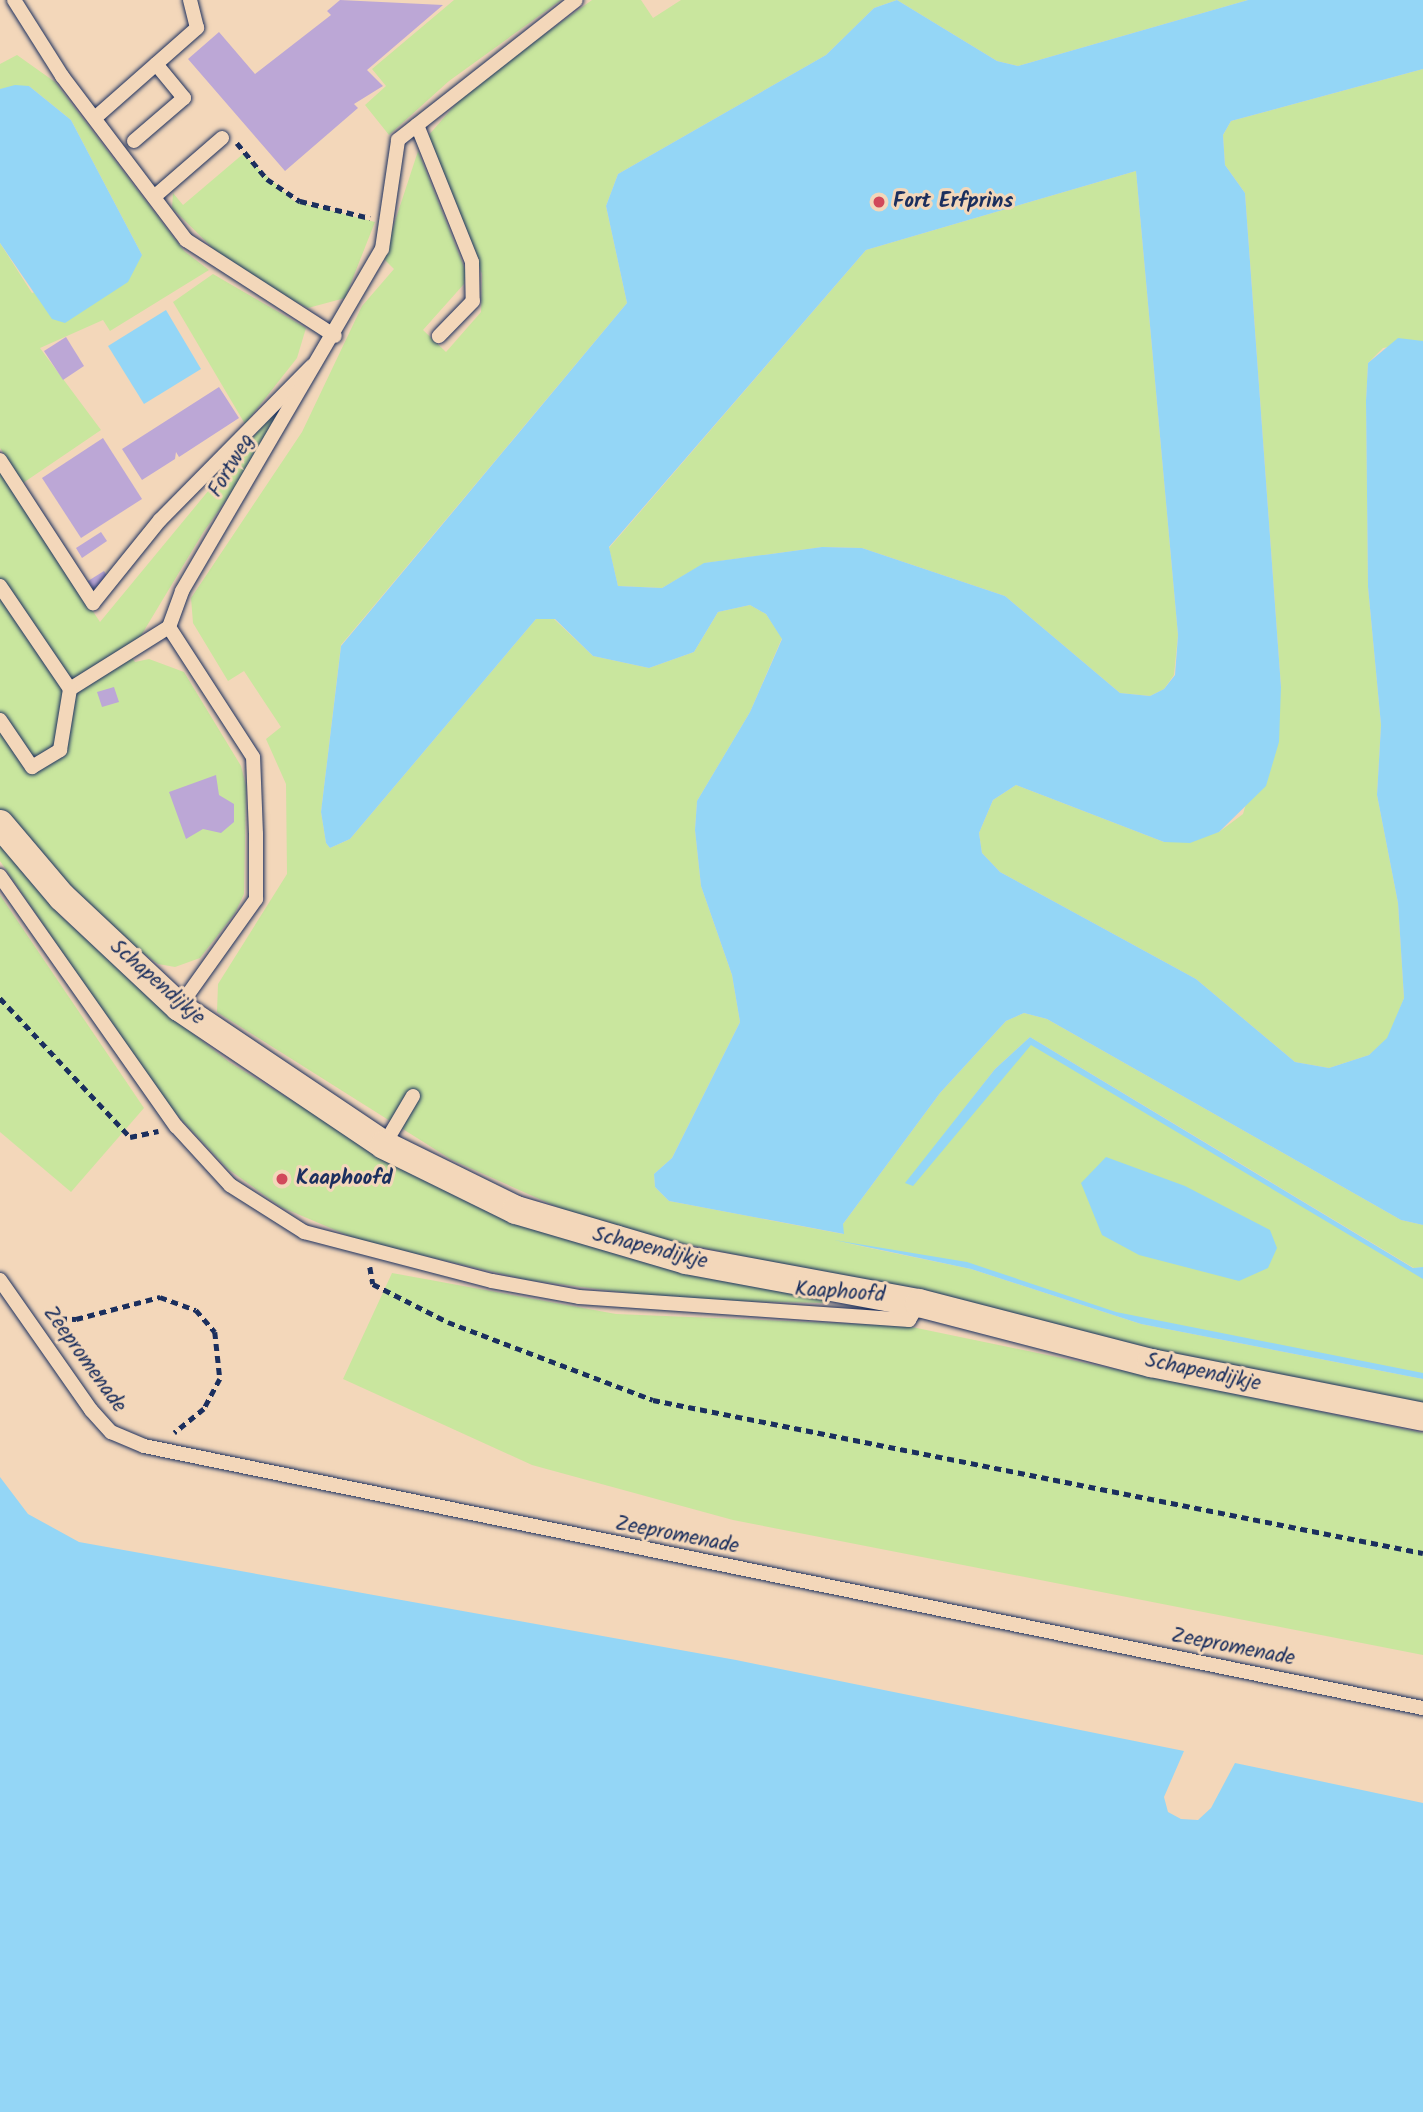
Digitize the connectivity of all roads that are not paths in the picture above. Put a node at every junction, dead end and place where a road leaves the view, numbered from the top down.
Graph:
1 (15, 0) edge
2 (190, 0) edge
3 (576, 0) edge
4 (156, 64) junction
5 (96, 117) junction
6 (417, 125) junction
7 (222, 138) road end
8 (134, 141) dead end
9 (154, 197) junction
10 (335, 336) junction
11 (439, 336) dead end
12 (321, 359) junction
13 (0, 460) edge
14 (0, 586) edge
15 (169, 627) junction
16 (70, 689) junction
17 (0, 720) edge
18 (0, 824) edge
19 (0, 876) edge
20 (179, 1007) junction
21 (413, 1096) dead end
22 (384, 1146) junction
23 (0, 1280) edge
24 (919, 1303) junction
25 (1423, 1417) edge
26 (1423, 1708) edge

1 - 5 lane
2 - 4 lane
3 - 6 lane, Fortweg
4 - 5 lane
4 - 8 lane
5 - 9 lane
6 - 10 lane, Fortweg
6 - 11 lane
7 - 9 lane
9 - 10 lane
10 - 12 lane, Fortweg
12 - 13 lane
12 - 15 lane, Fortweg
14 - 16 lane
15 - 16 lane
15 - 20 lane
16 - 17 lane
18 - 20 street, Schapendijkje
19 - 24 lane, Kaaphoofd
20 - 22 street, Schapendijkje
21 - 22 lane
22 - 24 street, Schapendijkje
23 - 26 lane, Zeepromenade
24 - 25 street, Schapendijkje

